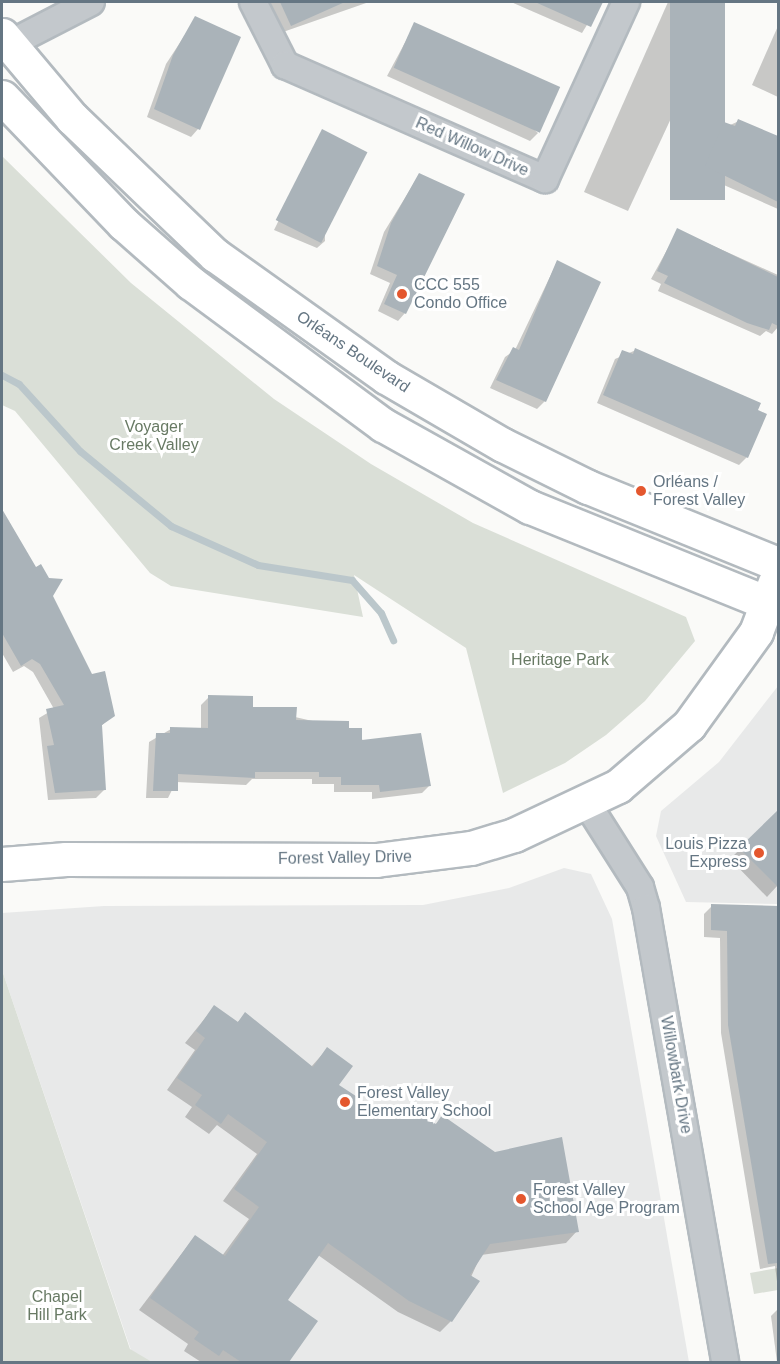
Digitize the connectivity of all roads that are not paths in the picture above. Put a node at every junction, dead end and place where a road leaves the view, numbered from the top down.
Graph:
1 (91, 2) edge
2 (253, 2) edge
3 (626, 2) edge
4 (4, 42) edge
5 (2, 97) edge
6 (778, 564) edge
7 (778, 571) edge
8 (773, 606) edge
9 (586, 802) junction
10 (2, 864) edge
11 (725, 1362) edge

1 - 4 street
2 - 3 street, Red Willow Drive
4 - 6 main road, Orléans Boulevard
5 - 8 main road
7 - 8 main road, Forest Valley Drive
8 - 9 main road, Forest Valley Drive
9 - 10 main road, Forest Valley Drive
9 - 11 street, Willowbark Drive

